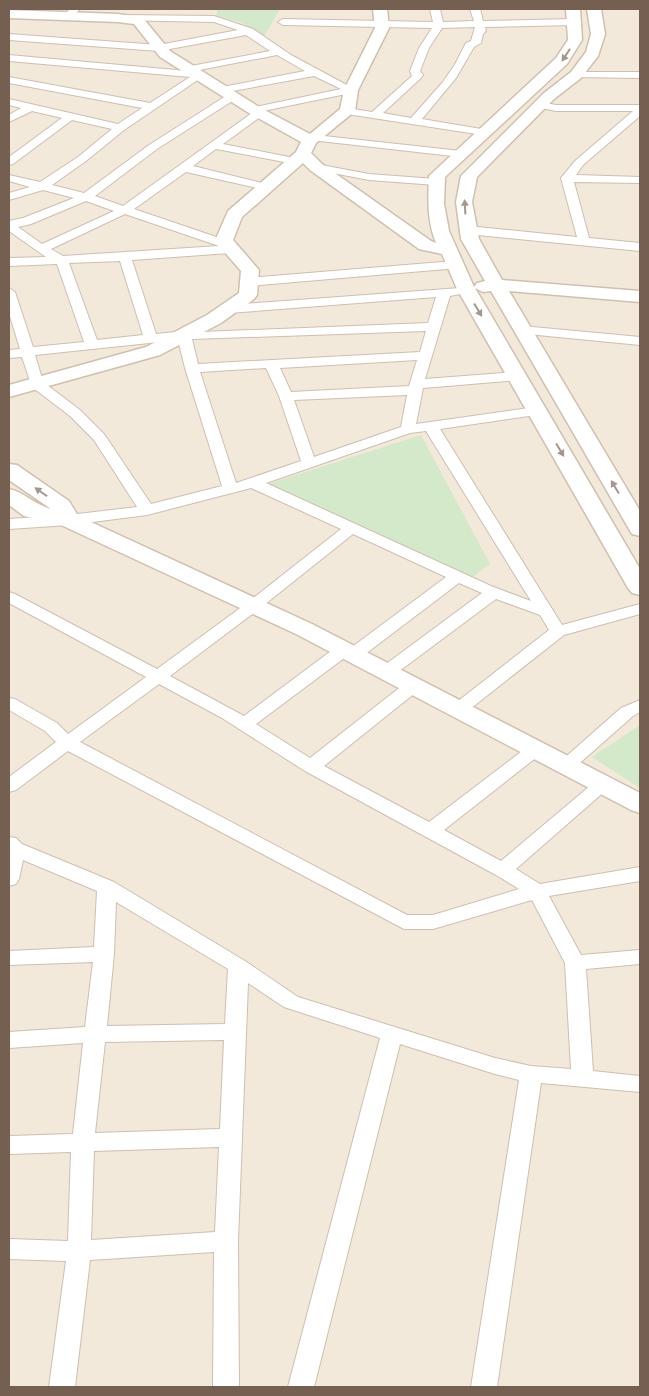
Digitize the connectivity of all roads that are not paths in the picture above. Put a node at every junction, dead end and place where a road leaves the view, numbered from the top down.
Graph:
1 (290, 9) edge
2 (434, 9) edge
3 (475, 9) edge
4 (594, 9) edge
5 (72, 12) edge
6 (14, 13) edge
7 (121, 13) edge
8 (215, 14) edge
9 (574, 15) edge
10 (381, 16) edge
11 (481, 24) junction
12 (439, 25) junction
13 (250, 31) junction
14 (276, 33) junction
15 (9, 37) edge
16 (159, 48) junction
17 (279, 52) junction
18 (9, 58) edge
19 (195, 72) junction
20 (317, 72) junction
21 (576, 75) junction
22 (640, 75) edge
23 (9, 80) edge
24 (351, 90) junction
25 (228, 93) junction
26 (9, 102) edge
27 (540, 104) junction
28 (30, 107) junction
29 (152, 107) junction
30 (640, 109) edge
31 (256, 111) junction
32 (347, 111) junction
33 (375, 115) junction
34 (72, 116) junction
35 (9, 119) edge
36 (414, 121) junction
37 (120, 128) junction
38 (483, 132) junction
39 (215, 146) junction
40 (306, 148) junction
41 (461, 154) junction
42 (9, 162) edge
43 (316, 167) junction
44 (185, 168) junction
45 (9, 178) edge
46 (567, 178) junction
47 (640, 180) edge
48 (436, 182) junction
49 (41, 187) junction
50 (266, 187) junction
51 (9, 197) edge
52 (86, 197) junction
53 (125, 210) junction
54 (391, 219) junction
55 (9, 226) edge
56 (468, 230) junction
57 (440, 231) junction
58 (584, 242) junction
59 (229, 247) junction
60 (640, 247) edge
61 (41, 249) junction
62 (125, 257) junction
63 (452, 258) junction
64 (62, 260) junction
65 (9, 262) edge
66 (249, 282) junction
67 (496, 284) junction
68 (466, 289) junction
69 (9, 292) edge
70 (444, 293) junction
71 (640, 296) edge
72 (229, 309) junction
73 (434, 327) junction
74 (522, 330) junction
75 (184, 335) junction
76 (151, 339) junction
77 (640, 341) edge
78 (92, 345) junction
79 (27, 352) junction
80 (9, 354) edge
81 (425, 356) junction
82 (271, 364) junction
83 (192, 368) junction
84 (518, 376) junction
85 (37, 384) junction
86 (416, 387) junction
87 (9, 391) edge
88 (286, 396) junction
89 (536, 412) junction
90 (430, 425) junction
91 (408, 429) junction
92 (309, 464) junction
93 (9, 470) edge
94 (253, 483) junction
95 (230, 490) junction
96 (9, 494) edge
97 (147, 510) junction
98 (69, 520) junction
99 (9, 524) edge
100 (350, 529) junction
101 (640, 529) edge
102 (457, 577) junction
103 (640, 588) edge
104 (494, 592) junction
105 (9, 597) edge
106 (253, 606) junction
107 (640, 609) edge
108 (546, 612) junction
109 (558, 631) junction
110 (349, 652) junction
111 (388, 671) junction
112 (155, 676) junction
113 (414, 685) junction
114 (9, 703) edge
115 (640, 705) edge
116 (459, 709) junction
117 (245, 724) junction
118 (67, 743) junction
119 (536, 749) junction
120 (567, 765) junction
121 (311, 766) junction
122 (604, 784) junction
123 (9, 786) edge
124 (640, 804) edge
125 (430, 831) junction
126 (12, 846) edge
127 (503, 870) junction
128 (640, 874) edge
129 (9, 878) edge
130 (107, 887) junction
131 (537, 891) junction
132 (104, 954) junction
133 (9, 958) edge
134 (639, 960) edge
135 (575, 964) junction
136 (238, 966) junction
137 (234, 1032) junction
138 (96, 1034) junction
139 (392, 1035) junction
140 (9, 1040) edge
141 (531, 1074) junction
142 (582, 1078) junction
143 (640, 1084) edge
144 (230, 1138) junction
145 (83, 1144) junction
146 (9, 1145) edge
147 (226, 1242) junction
148 (9, 1249) edge
149 (79, 1251) junction
150 (62, 1387) edge
151 (226, 1387) edge
152 (301, 1387) edge
153 (484, 1387) edge

1 - 14 street
2 - 12 street
3 - 11 street
4 - 21 street
5 - 6 street
5 - 7 street
7 - 8 street
7 - 16 street
8 - 13 street
9 - 11 street
9 -> 38 street
10 - 12 street
10 - 14 street
10 - 24 street
11 - 12 street
11 - 36 street
12 - 33 street
13 - 14 street
13 - 16 street
14 - 17 street
15 - 16 street
16 - 19 street
17 - 19 street
17 - 20 street
18 - 19 street
19 - 25 street
19 - 29 street
20 - 24 street
20 - 25 street
21 - 22 street
21 - 27 street
23 - 29 street
24 - 31 street
24 - 32 street
25 - 31 street
25 - 52 street
26 - 28 street
27 - 30 street
56 -> 27 street
28 - 34 street
28 - 35 street
29 - 37 street
30 - 46 street
31 - 39 street
31 - 40 street
32 - 33 street
32 - 40 street
33 - 36 street
34 - 37 street
34 - 42 street
36 - 38 street
37 - 49 street
38 - 41 street
39 - 40 street
39 - 44 street
40 - 41 street
40 - 43 street
40 - 50 street
41 - 48 street
43 - 48 street
43 - 54 street
44 - 50 street
44 - 53 street
45 - 49 street
46 - 47 street
46 - 58 street
48 - 57 street
49 - 51 street
49 - 52 street
50 - 59 street
52 - 53 street
52 - 55 street
53 - 59 street
53 - 61 street
54 - 57 street
54 - 63 street
55 - 61 street
56 - 57 street
56 - 58 street
56 - 67 street
57 - 63 street
58 - 60 street
59 - 62 street
59 - 66 street
61 - 64 street
62 - 64 street
62 - 76 street
63 - 66 street
63 - 68 street
64 - 65 street
64 - 78 street
66 - 72 street
67 - 68 street
67 - 71 street
67 - 74 street
68 - 70 street
68 -> 84 street
69 - 79 street
70 - 72 street
70 - 73 street
72 - 75 street
73 - 75 street
73 - 81 street
74 - 77 street
101 -> 74 street
75 - 76 street
75 - 83 street
75 - 85 street
76 - 78 street
78 - 79 street
79 - 80 street
79 - 85 street
81 - 82 street
81 - 86 street
82 - 83 street
82 - 88 street
83 - 95 street
84 - 86 street
84 - 89 street
85 - 87 street
85 - 97 street
86 - 88 street
86 - 91 street
88 - 92 street
89 - 90 street
89 -> 103 street
90 - 91 street
90 - 108 street
91 - 92 street
92 - 94 street
98 -> 93 street
94 - 95 street
94 - 100 street
95 - 97 street
96 - 98 street
97 - 98 street
98 - 99 street
98 - 106 street
100 - 102 street
100 - 106 street
102 - 104 street
102 - 110 street
104 - 108 street
104 - 111 street
105 - 112 street
106 - 110 street
106 - 112 street
107 - 109 street
108 - 109 street
109 - 116 street
110 - 111 street
110 - 117 street
111 - 113 street
112 - 117 street
112 - 118 street
113 - 116 street
113 - 121 street
114 - 118 street
115 - 120 street
116 - 119 street
117 - 121 street
118 - 123 street
118 - 131 street
119 - 120 street
119 - 125 street
120 - 122 street
121 - 125 street
122 - 124 street
122 - 127 street
125 - 127 street
126 - 129 street
126 - 130 street
127 - 131 street
128 - 131 street
130 - 132 street
130 - 136 street
131 - 135 street
132 - 133 street
132 - 138 street
134 - 135 street
135 - 142 street
136 - 137 street
136 - 139 street
137 - 138 street
137 - 144 street
138 - 140 street
138 - 145 street
139 - 141 street
139 - 152 street
141 - 142 street
141 - 153 street
142 - 143 street
144 - 145 street
144 - 147 street
145 - 146 street
145 - 149 street
147 - 149 street
147 - 151 street
148 - 149 street
149 - 150 street

